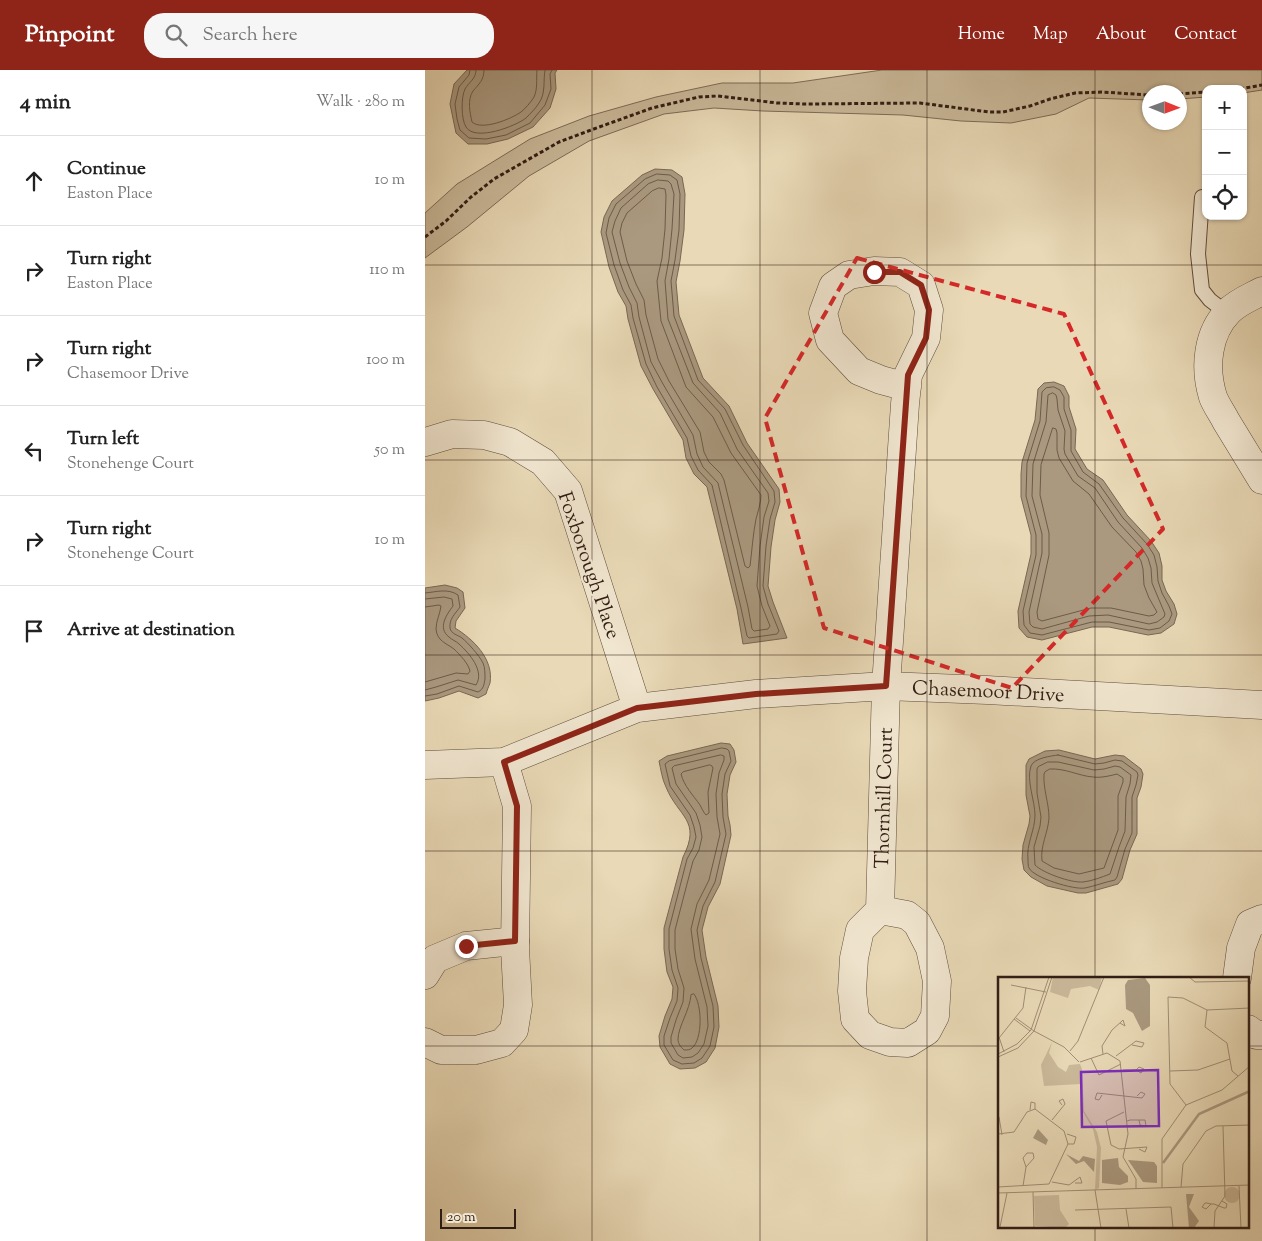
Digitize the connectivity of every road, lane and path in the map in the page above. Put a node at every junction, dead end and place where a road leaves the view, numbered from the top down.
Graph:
1 (1262, 85) edge
2 (1247, 88) edge
3 (1202, 92) edge
4 (1187, 93) edge
5 (1142, 95) edge
6 (1202, 197) dead end
7 (425, 237) edge
8 (1262, 291) edge
9 (1227, 314) junction
10 (907, 386) junction
11 (425, 442) edge
12 (1262, 480) edge
13 (886, 686) junction
14 (1262, 705) edge
15 (637, 708) junction
16 (504, 762) junction
17 (425, 765) edge
18 (880, 910) junction
19 (1262, 919) edge
20 (515, 941) junction
21 (425, 975) edge
22 (1237, 977) edge
23 (1249, 1030) edge
24 (1262, 1035) edge
25 (425, 1042) edge

1 - 2 path
3 - 4 path
5 - 7 path
6 - 9 lane
8 - 9 street
9 - 12 street
10 - 10 street
10 - 13 street, Thornhill Court
11 - 15 street, Foxborough Place
13 - 14 street, Chasemoor Drive
13 - 15 street, Chasemoor Drive
13 - 18 street, Thornhill Court
15 - 16 street, Chasemoor Drive
16 - 17 street, Chasemoor Drive
16 - 20 street
18 - 18 street
19 - 22 street
20 - 21 street
20 - 25 street
23 - 24 street

